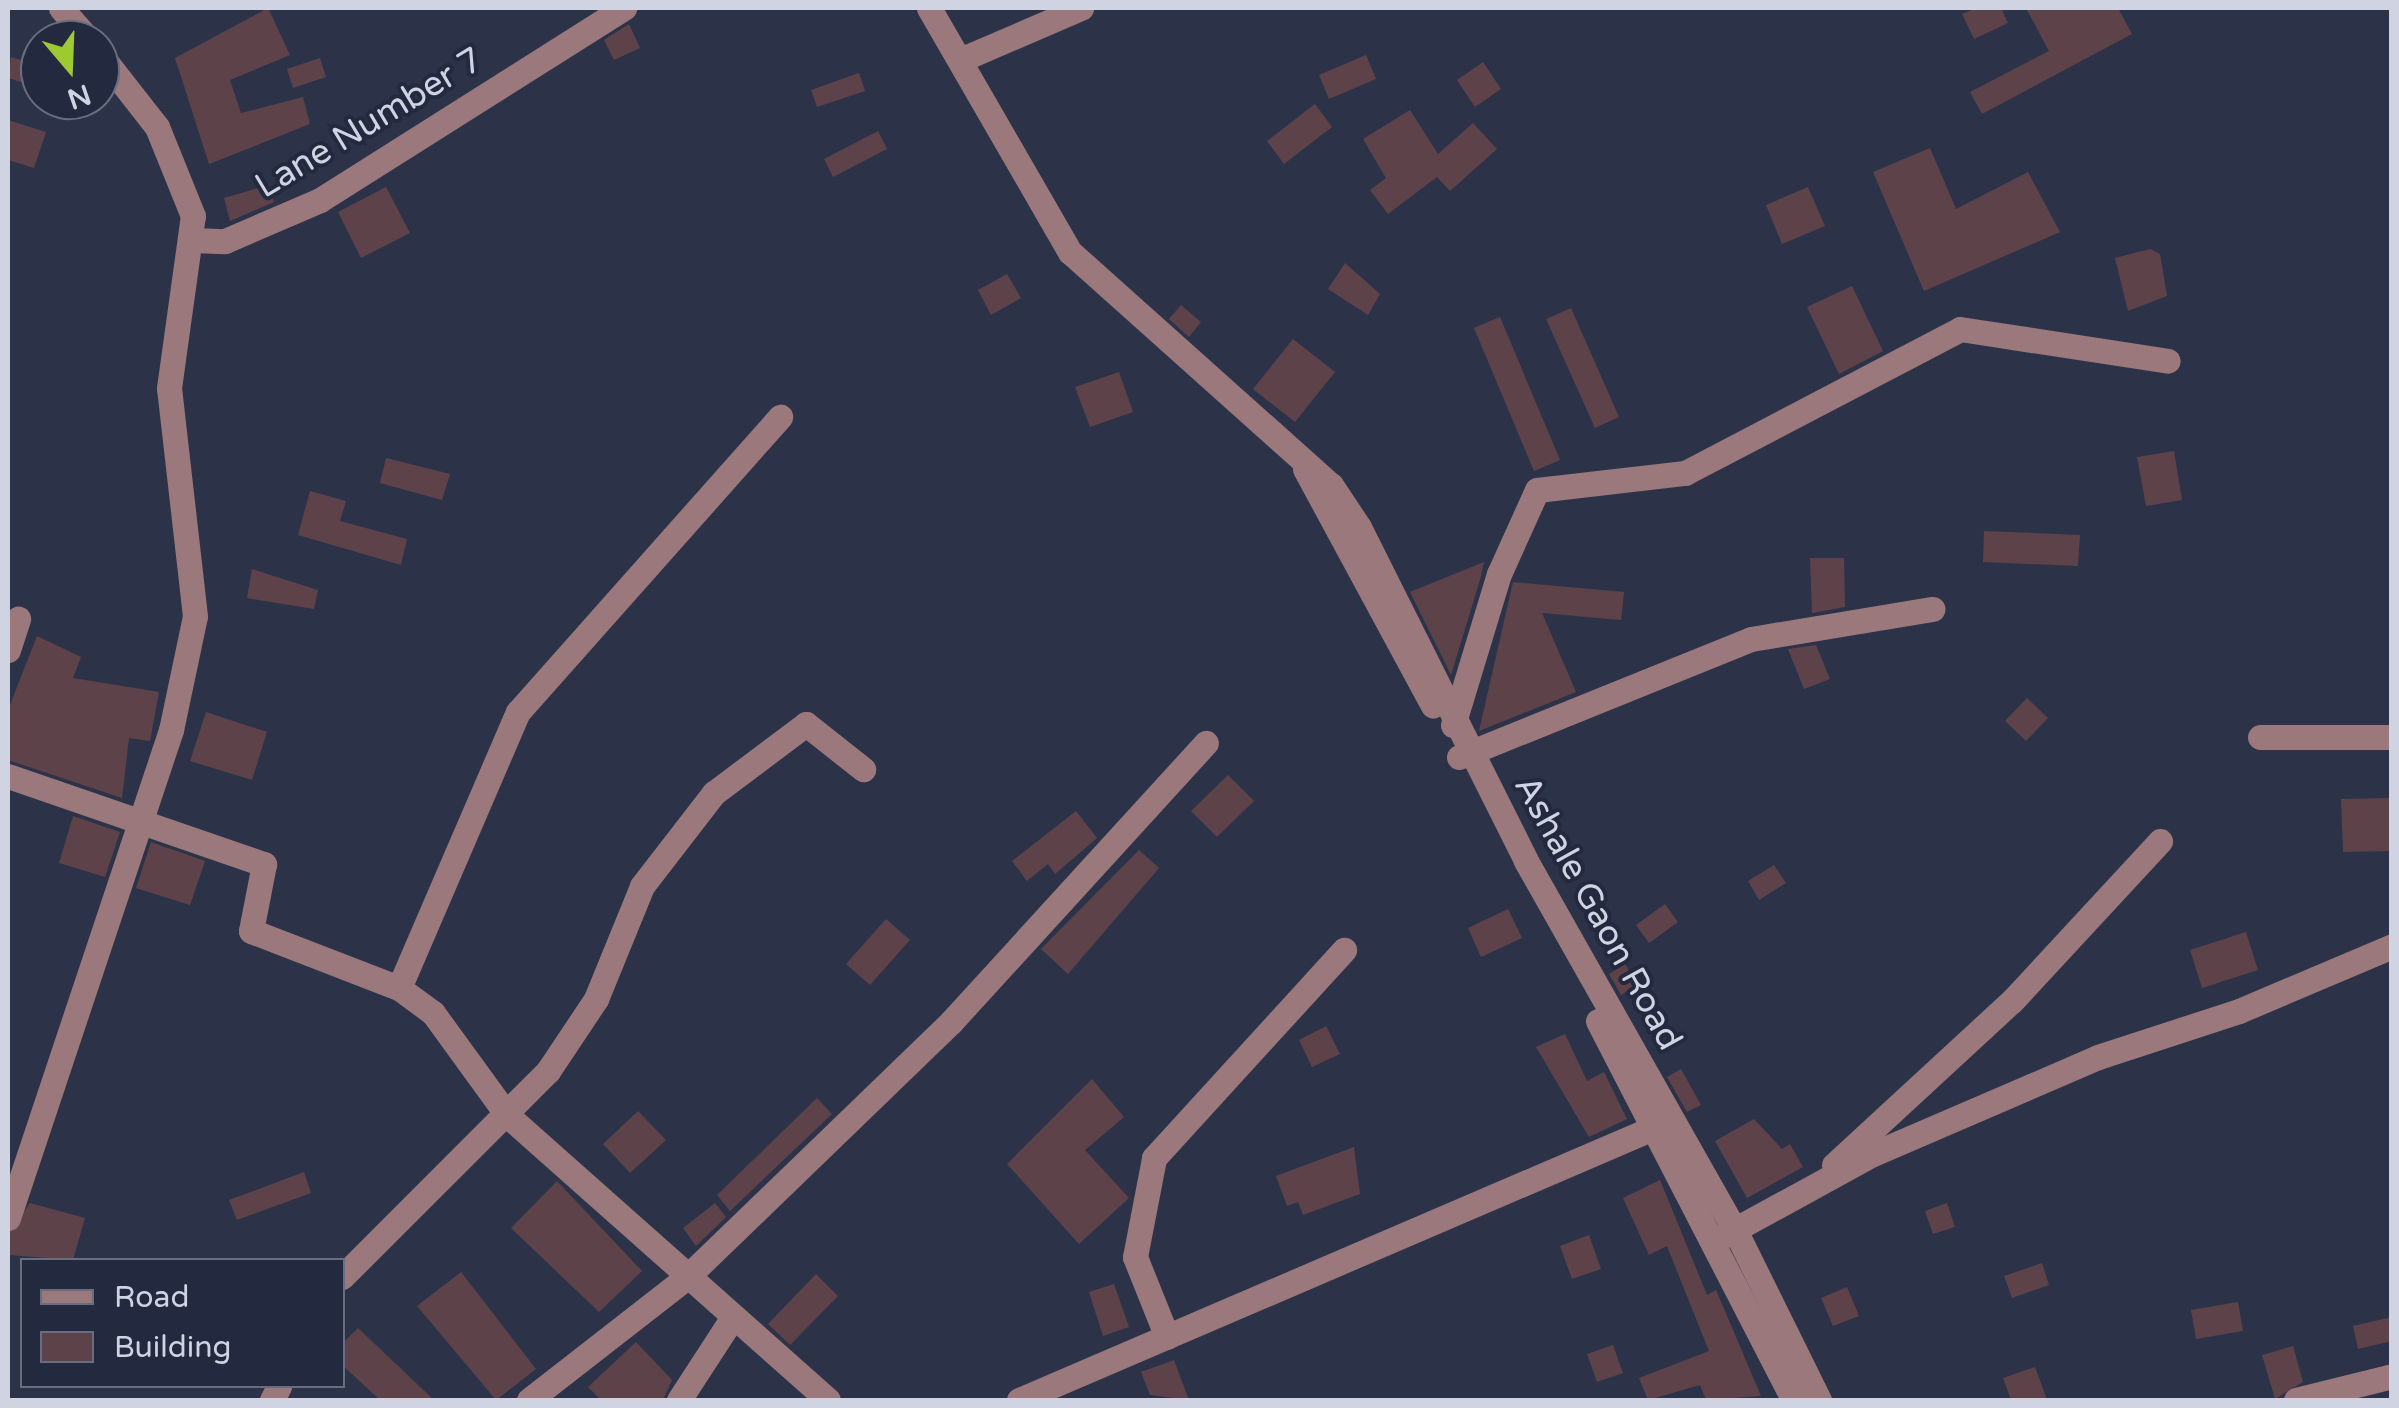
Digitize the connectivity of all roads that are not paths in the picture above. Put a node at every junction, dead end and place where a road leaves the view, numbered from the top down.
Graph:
1 (624, 8) edge
2 (930, 8) edge
3 (956, 8) edge
4 (1081, 8) edge
5 (946, 36) junction
6 (960, 60) junction
7 (120, 79) edge
8 (192, 240) junction
9 (2168, 362) dead end
10 (780, 416) dead end
11 (1933, 609) dead end
12 (18, 620) dead end
13 (8, 650) edge
14 (1451, 727) junction
15 (2260, 738) dead end
16 (2392, 738) edge
17 (1206, 743) dead end
18 (1464, 755) junction
19 (864, 769) dead end
20 (8, 776) edge
21 (139, 820) junction
22 (2160, 841) dead end
23 (2392, 946) edge
24 (1344, 950) dead end
25 (399, 988) junction
26 (507, 1115) junction
27 (1664, 1123) junction
28 (1804, 1192) junction
29 (8, 1218) edge
30 (1725, 1235) junction
31 (345, 1274) edge
32 (687, 1277) junction
33 (734, 1317) junction
34 (1167, 1337) junction
35 (1794, 1366) junction
36 (2392, 1376) edge
37 (818, 1398) edge
38 (529, 1400) edge
39 (679, 1400) edge
40 (1019, 1400) edge
41 (1794, 1400) edge
42 (1819, 1400) edge
43 (2296, 1400) edge

1 - 8 street, Lane Number 7
2 - 5 street, Ashale Gaon Road
3 - 5 street
4 - 6 street
5 - 6 street, Ashale Gaon Road
6 - 14 street, Ashale Gaon Road
7 - 8 street
8 - 21 street
9 - 14 street
10 - 25 street
11 - 18 street
12 - 13 street
14 - 18 street, Ashale Gaon Road
15 - 16 street
17 - 32 street
18 - 27 street, Ashale Gaon Road
19 - 26 street
20 - 21 street
21 - 25 street
21 - 29 street
22 - 28 street
23 - 28 street
24 - 34 street
25 - 26 street
26 - 31 street
26 - 32 street
27 - 30 street, Ashale Gaon Road
27 - 34 street
28 - 30 street
30 - 35 street, Ashale Gaon Road
32 - 33 street
32 - 38 street
33 - 37 street
33 - 39 street
34 - 40 street
35 - 41 street, Ashale Gaon Road
35 - 42 street, Ashale Gaon Road
36 - 43 street

